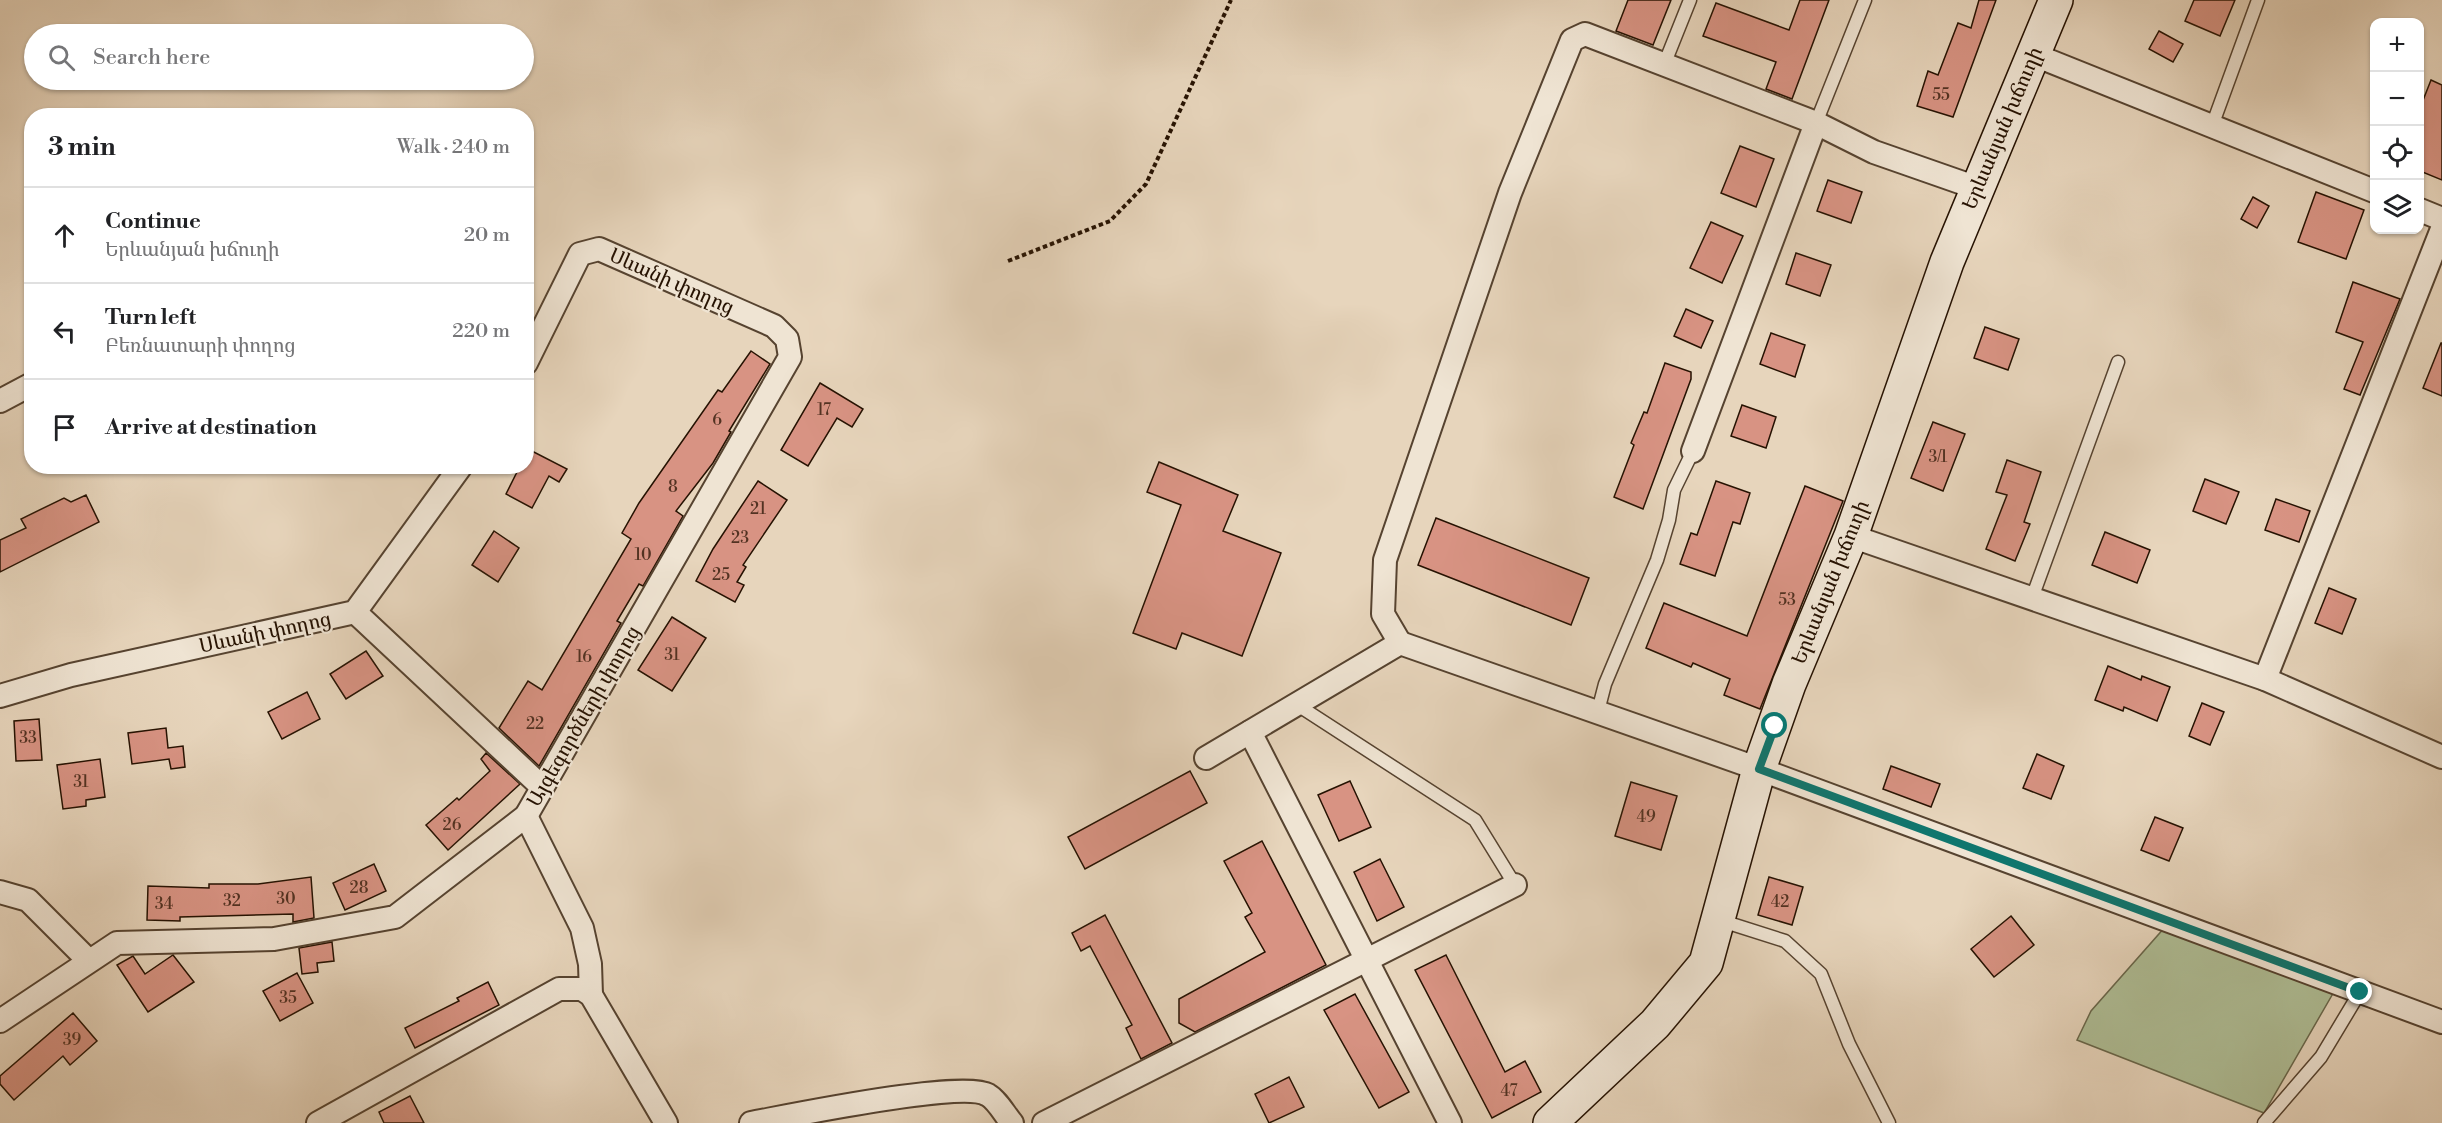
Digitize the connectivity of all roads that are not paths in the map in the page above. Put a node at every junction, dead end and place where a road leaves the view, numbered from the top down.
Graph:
1 (1690, 0) edge
2 (1865, 0) edge
3 (2056, 0) edge
4 (2258, 0) edge
5 (2032, 54) junction
6 (1664, 65) junction
7 (1816, 123) junction
8 (2211, 126) junction
9 (1977, 188) junction
10 (2370, 189) edge
11 (2424, 212) edge
12 (2442, 219) edge
13 (2442, 229) edge
14 (534, 347) edge
15 (790, 357) joint
16 (2118, 362) dead end
17 (24, 388) edge
18 (0, 401) edge
19 (1693, 451) joint
20 (455, 474) edge
21 (1851, 536) junction
22 (2032, 598) junction
23 (355, 612) junction
24 (1400, 643) junction
25 (2265, 679) junction
26 (0, 696) edge
27 (1296, 704) junction
28 (1598, 711) junction
29 (1250, 732) junction
30 (2442, 757) edge
31 (1206, 758) dead end
32 (1759, 769) junction
33 (542, 787) junction
34 (526, 816) junction
35 (1515, 885) joint
36 (0, 892) edge
37 (1718, 919) junction
38 (1366, 959) junction
39 (88, 960) junction
40 (2360, 992) junction
41 (591, 994) junction
42 (0, 1021) edge
43 (2442, 1022) edge
44 (868, 1112) edge
45 (1560, 1120) edge
46 (318, 1123) edge
47 (666, 1123) edge
48 (752, 1123) edge
49 (1012, 1123) edge
50 (1044, 1123) edge
51 (1450, 1123) edge
52 (1889, 1123) edge
53 (2264, 1123) edge

1 - 6 lane
2 - 7 lane
3 - 5 main road, Երևանյան խճուղի
4 - 8 lane
5 - 8 street
5 - 9 main road, Երևանյան խճուղի
6 - 7 street
6 - 24 street
7 - 9 street
7 - 19 street
8 - 10 street
9 - 21 main road, Երևանյան խճուղի
11 - 12 street
13 - 25 street
14 - 15 street, Սևանի փողոց
15 - 33 street, Այգեգործների փողոց
16 - 22 lane
17 - 18 street
19 - 28 lane
20 - 23 street, Սևանի փողոց
21 - 22 street
21 - 32 main road, Երևանյան խճուղի
22 - 25 street
23 - 26 street, Սևանի փողոց
23 - 33 street
24 - 27 street
24 - 28 street
25 - 30 street
27 - 29 street
27 - 35 lane
28 - 32 street
29 - 31 street
29 - 38 street
32 - 37 main road, Երևանյան խճուղի
32 - 40 street
33 - 34 street, Այգեգործների փողոց
34 - 39 street, Այգեգործների փողոց
34 - 41 street
35 - 38 street
36 - 39 street
37 - 45 main road, Երևանյան խճուղի
37 - 52 lane
38 - 50 street
38 - 51 street
39 - 42 street, Այգեգործների փողոց
40 - 43 street
40 - 53 lane
41 - 46 street
41 - 47 street
44 - 48 street
44 - 49 street

